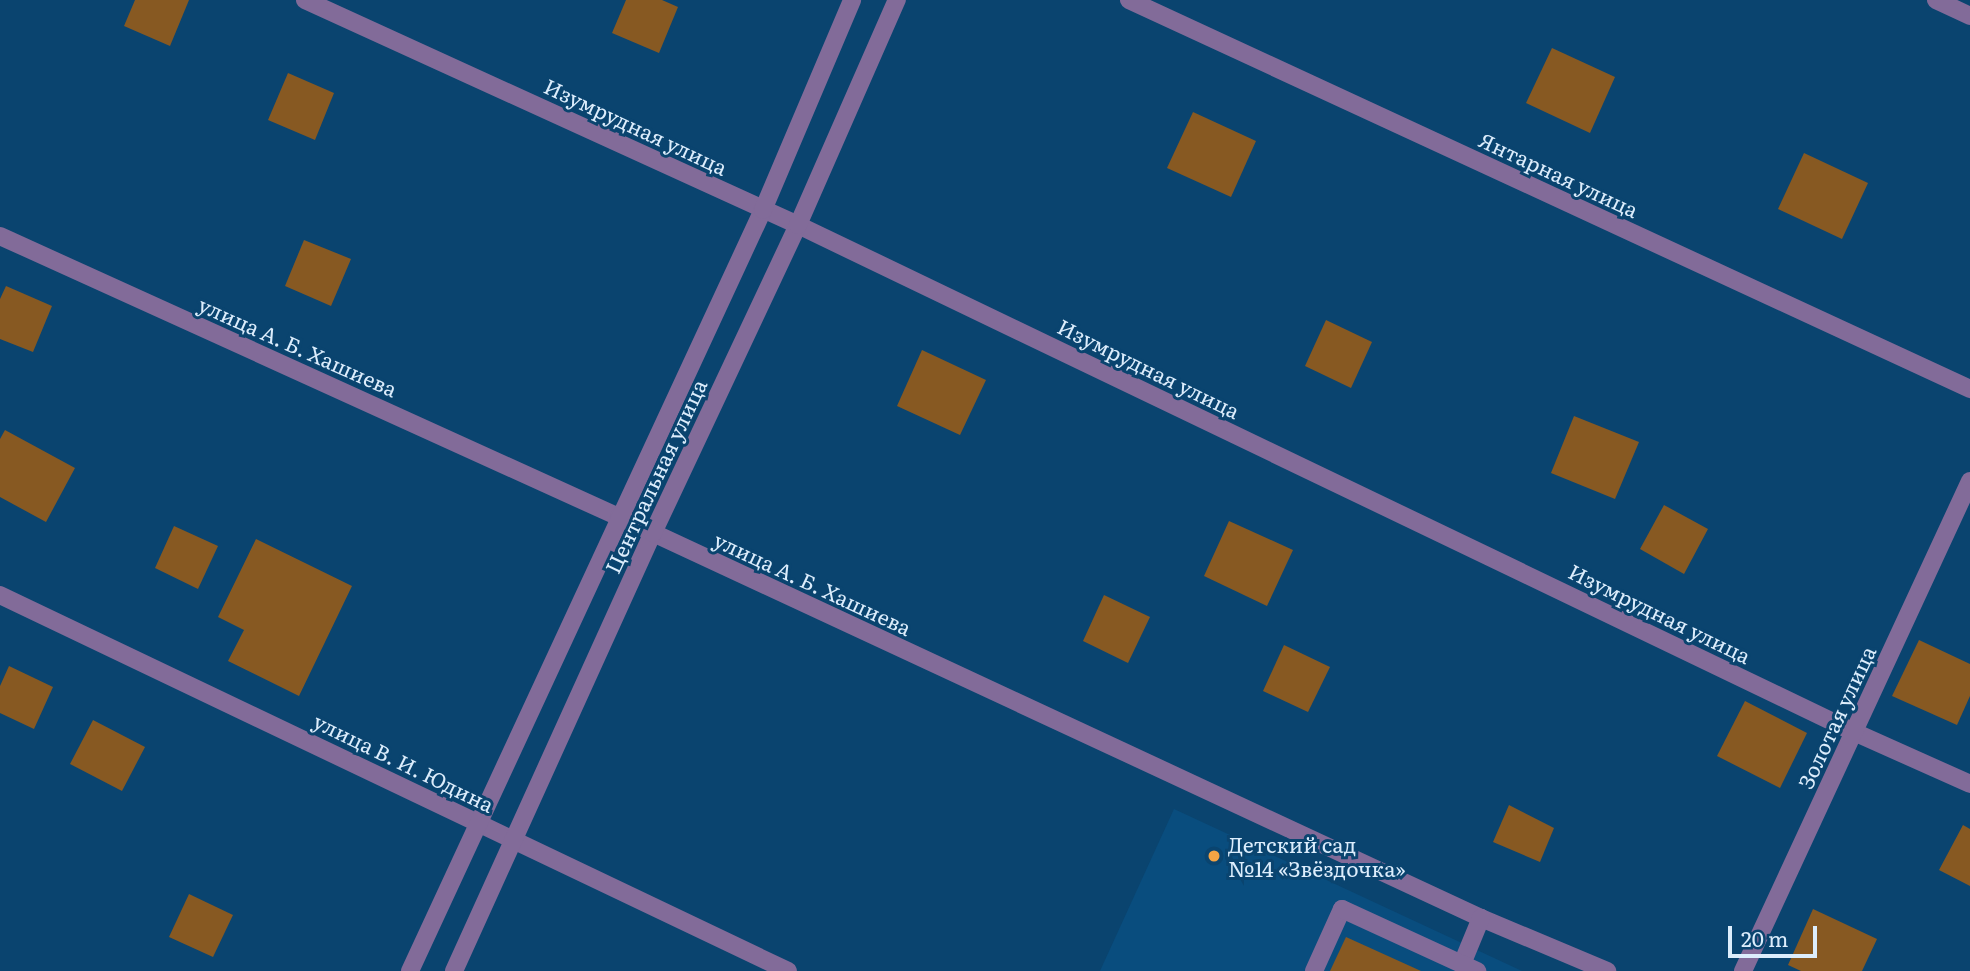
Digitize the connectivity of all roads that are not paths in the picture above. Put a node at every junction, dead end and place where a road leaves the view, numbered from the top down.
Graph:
1 (305, 0) edge
2 (852, 0) edge
3 (897, 0) edge
4 (1129, 0) edge
5 (1936, 0) edge
6 (1970, 16) edge
7 (763, 210) junction
8 (798, 225) junction
9 (0, 236) edge
10 (1970, 389) edge
11 (1970, 481) edge
12 (619, 517) junction
13 (653, 533) junction
14 (0, 595) edge
15 (1854, 732) junction
16 (1970, 784) edge
17 (478, 823) junction
18 (514, 840) junction
19 (1481, 918) junction
20 (1469, 968) edge
21 (410, 971) edge
22 (454, 971) edge
23 (788, 971) edge
24 (1314, 971) edge
25 (1607, 971) edge
26 (1743, 971) edge

1 - 7 street, Изумрудная улица
2 - 7 street
3 - 8 street, Центральная улица
4 - 10 street, Янтарная улица
5 - 6 street
7 - 8 street, Изумрудная улица
7 - 12 street
8 - 13 street, Центральная улица
8 - 15 street, Изумрудная улица
9 - 12 street, улица А. Б. Хашиева
11 - 15 street, Золотая улица
12 - 13 street, улица А. Б. Хашиева
12 - 17 street
13 - 18 street, Центральная улица
13 - 19 street, улица А. Б. Хашиева
14 - 17 street, улица В. И. Юдина
15 - 16 street, Изумрудная улица
15 - 26 street, Золотая улица
17 - 18 street, улица В. И. Юдина
17 - 21 street
18 - 22 street, Центральная улица
18 - 23 street, улица В. И. Юдина
19 - 20 street
19 - 25 street, улица А. Б. Хашиева
20 - 24 street

